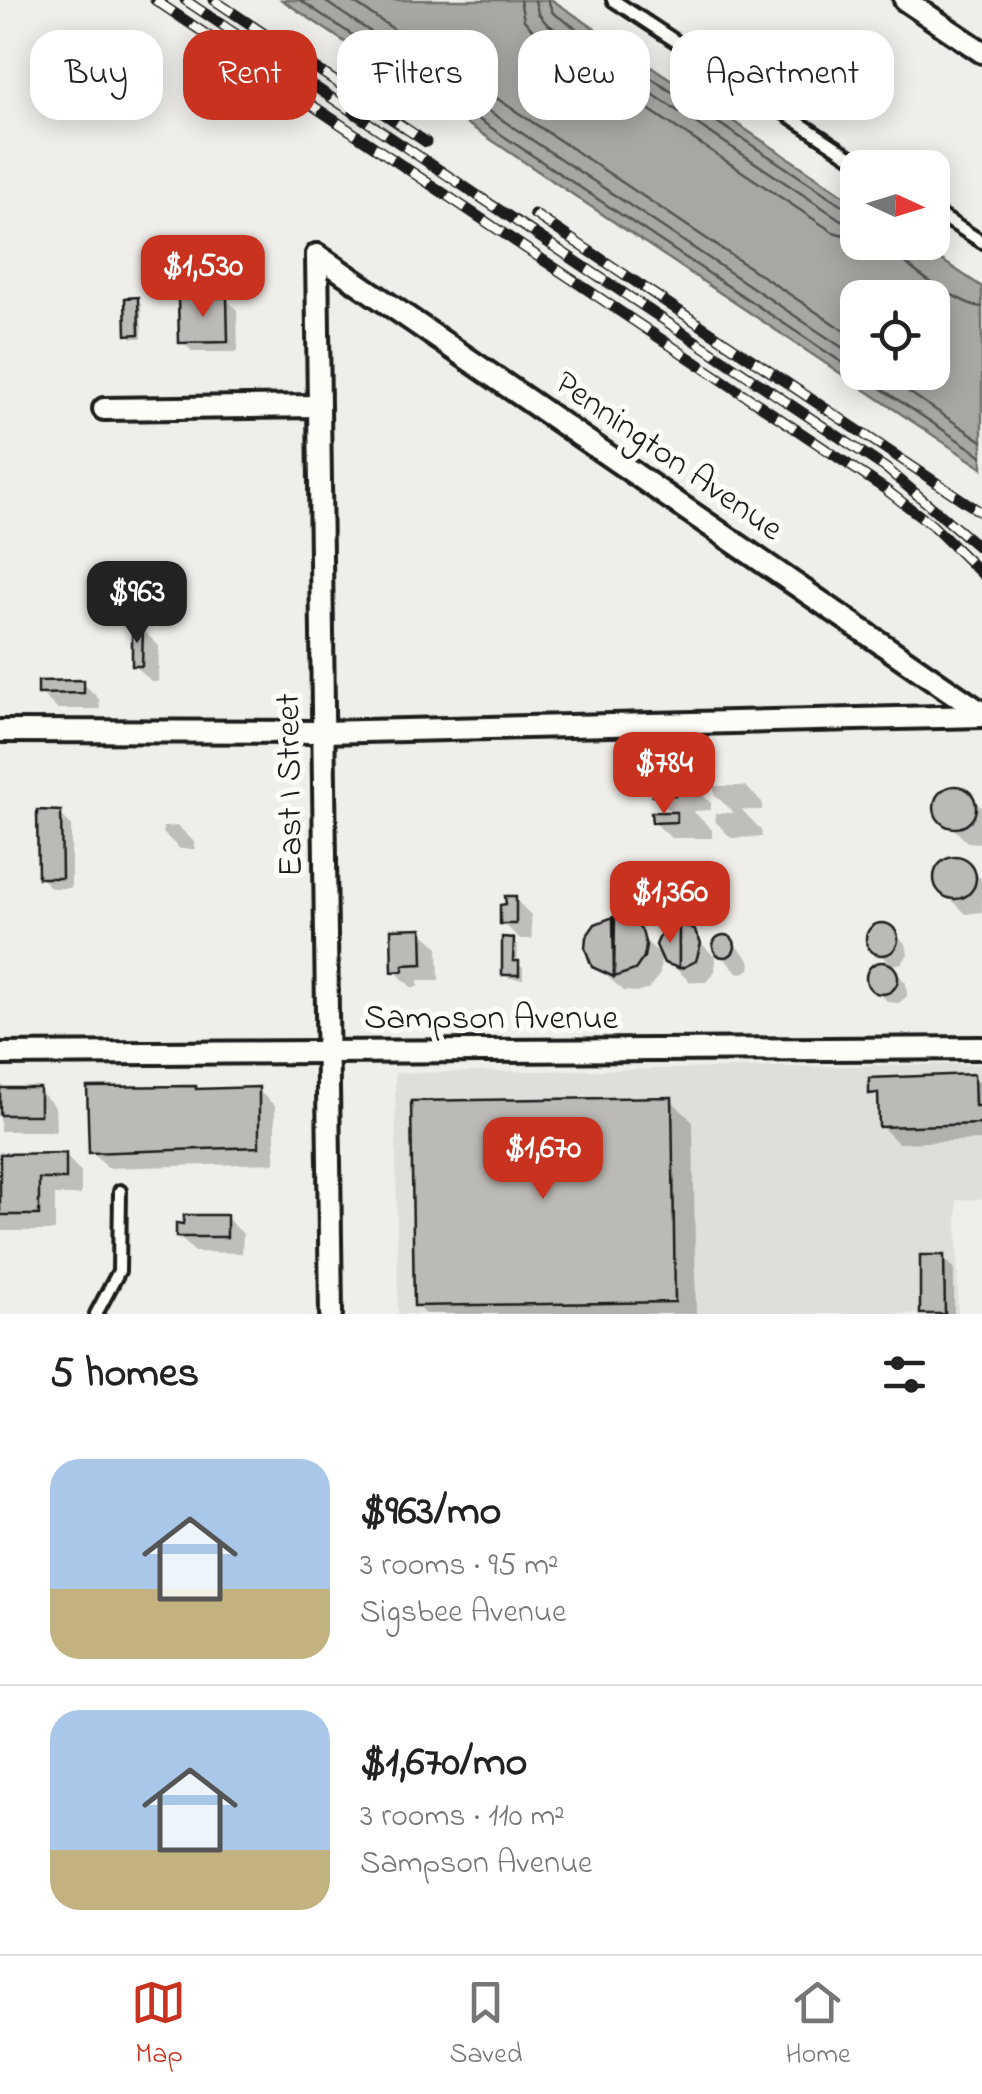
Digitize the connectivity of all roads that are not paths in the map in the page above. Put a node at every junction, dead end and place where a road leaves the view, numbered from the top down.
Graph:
1 (613, 0) edge
2 (905, 0) edge
3 (982, 52) edge
4 (841, 150) edge
5 (950, 222) edge
6 (982, 242) edge
7 (317, 254) joint
8 (318, 406) junction
9 (104, 409) dead end
10 (982, 714) edge
11 (0, 731) edge
12 (322, 732) junction
13 (982, 1048) edge
14 (326, 1053) junction
15 (0, 1054) edge
16 (120, 1191) dead end
17 (96, 1314) edge
18 (331, 1314) edge

1 - 4 lane
2 - 3 street
5 - 6 lane
7 - 8 street, East I Street
7 - 10 street, Pennington Avenue
8 - 9 street
8 - 12 street, East I Street
10 - 12 street
11 - 12 street
12 - 14 street, East I Street
13 - 14 street, Sampson Avenue
14 - 15 street, Sampson Avenue
14 - 18 street, East I Street
16 - 17 lane

